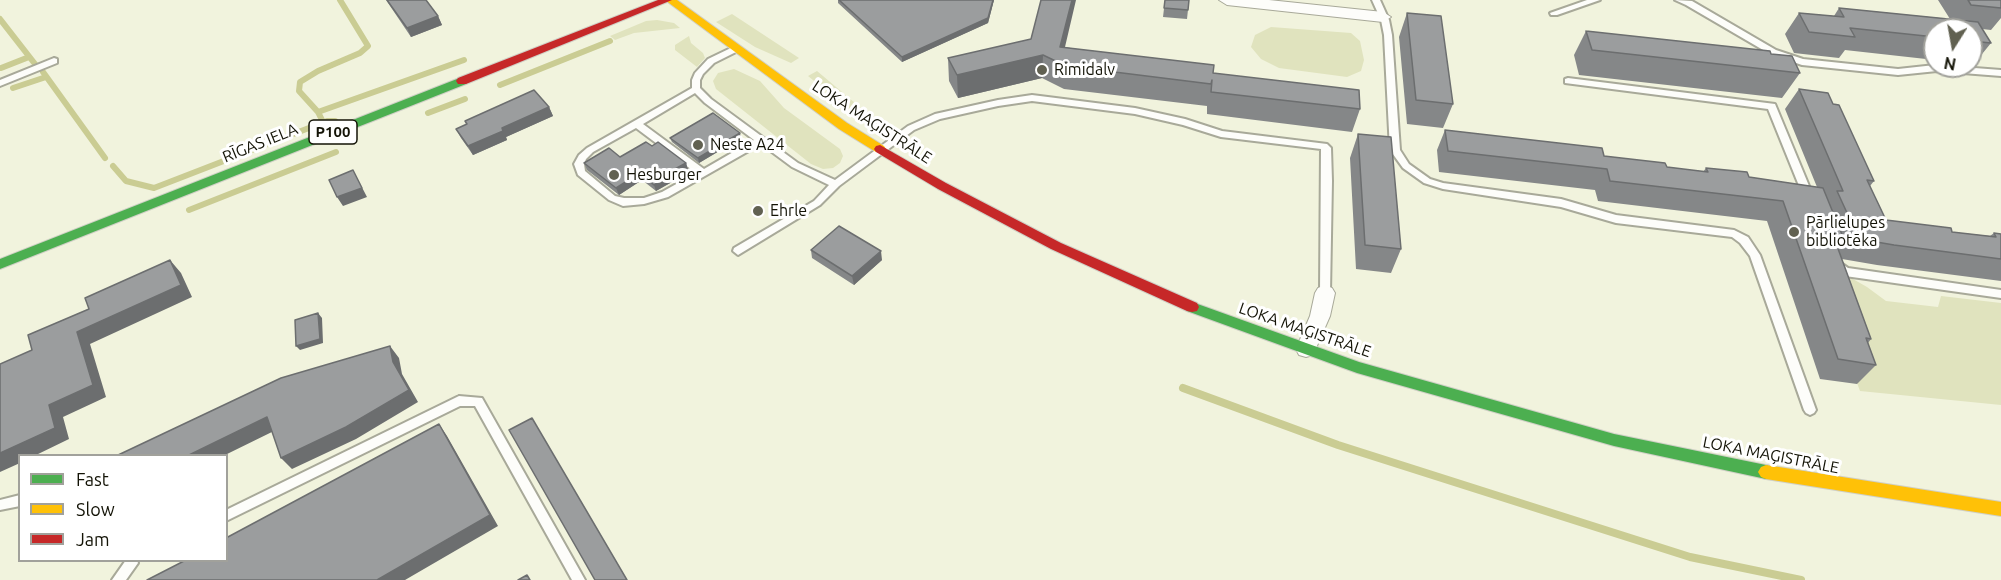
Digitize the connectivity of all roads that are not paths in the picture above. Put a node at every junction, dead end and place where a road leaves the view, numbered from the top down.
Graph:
1 (668, 0) edge
2 (1227, 0) edge
3 (1376, 0) edge
4 (1596, 0) edge
5 (1679, 0) edge
6 (1689, 2) edge
7 (1554, 13) dead end
8 (1383, 17) junction
9 (735, 49) junction
10 (54, 61) dead end
11 (2001, 73) edge
12 (1568, 81) dead end
13 (0, 83) edge
14 (696, 89) junction
15 (636, 123) junction
16 (761, 140) junction
17 (881, 149) junction
18 (703, 173) junction
19 (836, 184) junction
20 (1814, 209) edge
21 (738, 251) dead end
22 (1834, 258) edge
23 (0, 264) edge
24 (1324, 293) joint
25 (2001, 294) edge
26 (1306, 349) junction
27 (1810, 411) dead end
28 (18, 500) edge
29 (0, 505) edge
30 (2001, 509) edge
31 (228, 515) edge
32 (132, 562) edge
33 (118, 580) edge
34 (579, 580) edge

1 - 9 main road, LOKA MAĢISTRĀLE
1 - 23 main road, RĪGAS IELA / P100
2 - 8 street
3 - 8 lane
4 - 7 lane
5 - 6 lane
6 - 11 lane
8 - 27 lane
9 - 14 lane
9 - 17 main road, LOKA MAĢISTRĀLE
10 - 13 lane
12 - 20 lane
14 - 15 lane
14 - 16 lane
15 - 18 lane
15 - 18 lane
16 - 18 lane
16 - 19 lane
17 - 19 lane
17 - 24 lane
17 - 26 main road, LOKA MAĢISTRĀLE
19 - 21 lane
22 - 25 lane
24 - 26 street
26 - 30 main road, LOKA MAĢISTRĀLE
28 - 29 lane
31 - 34 lane
32 - 33 lane

